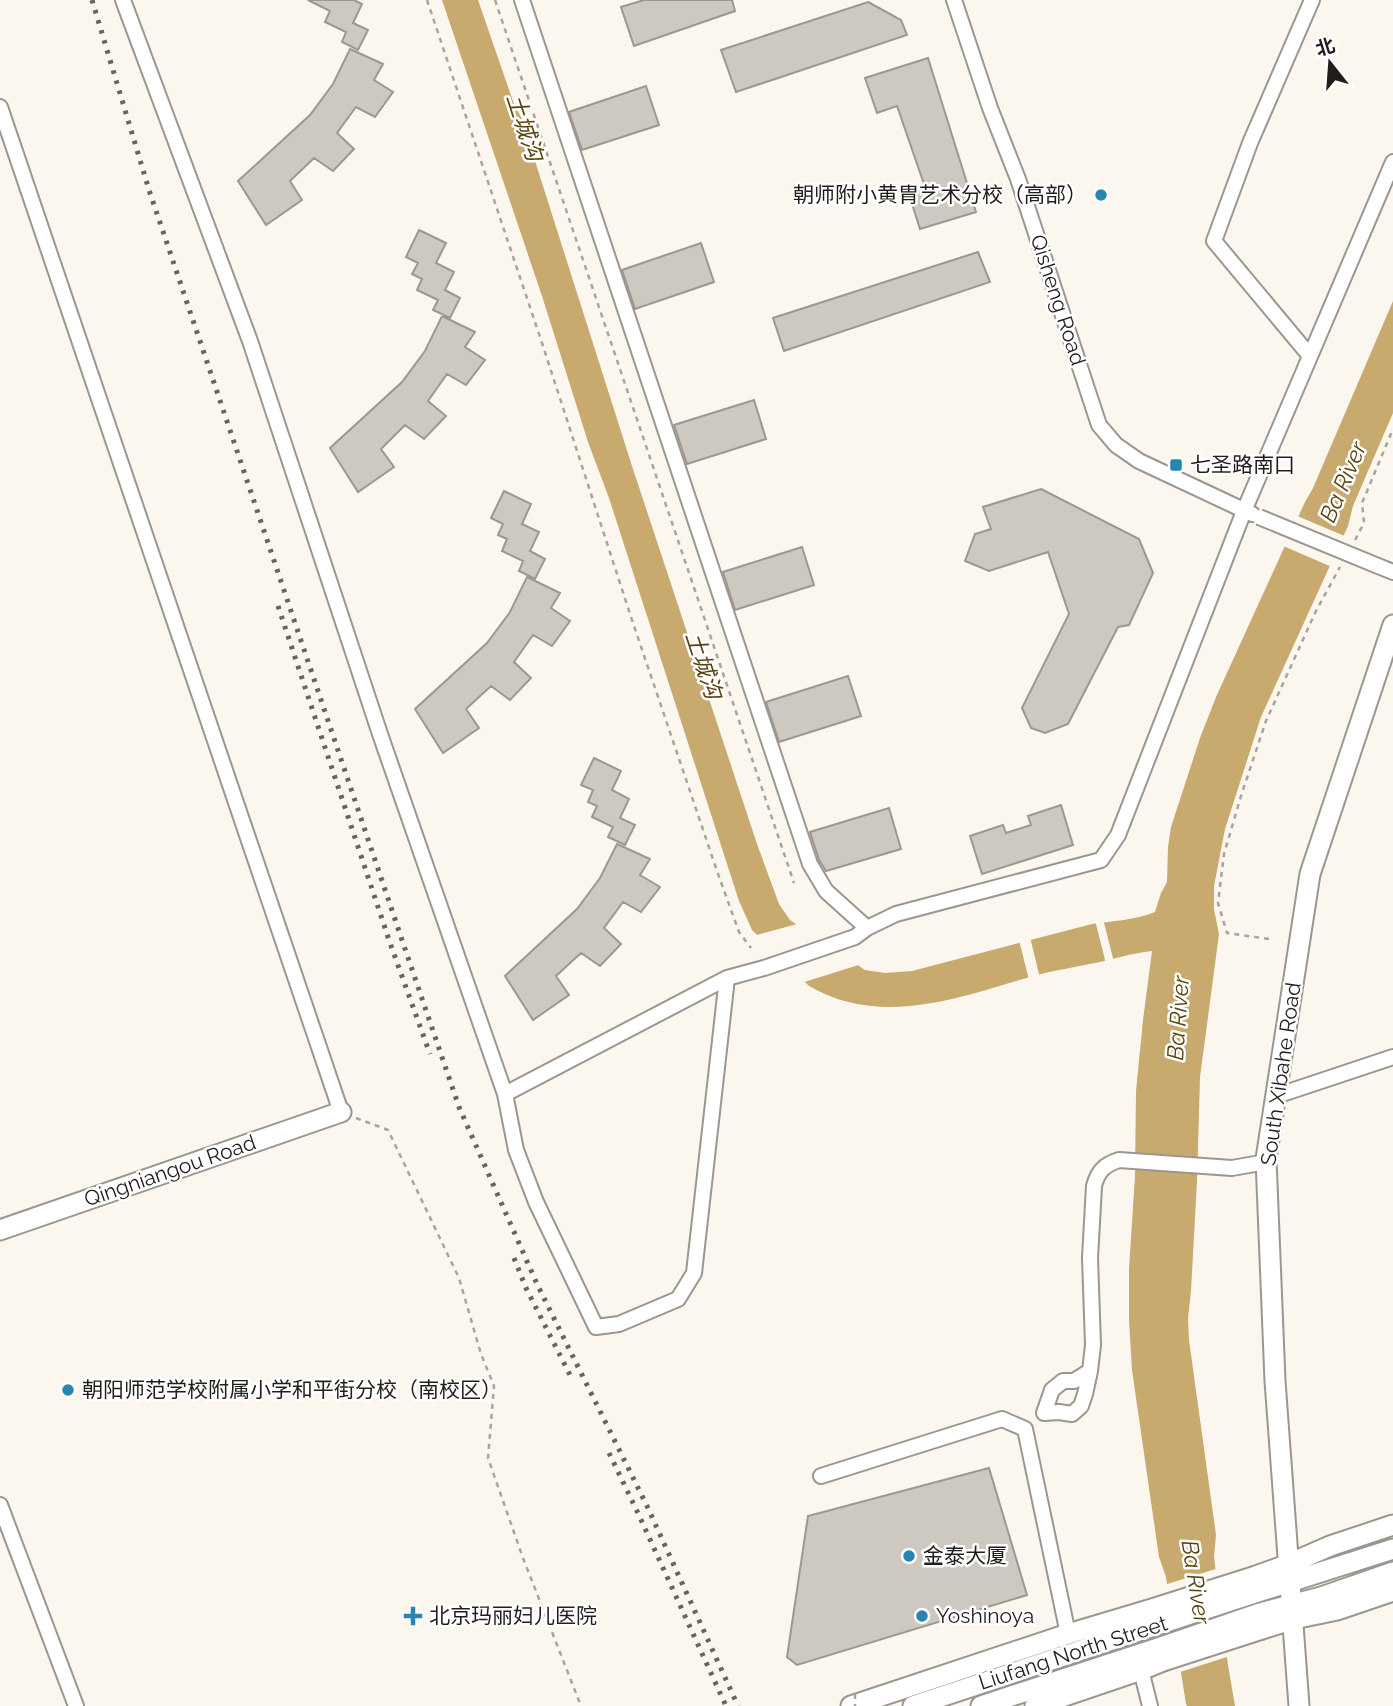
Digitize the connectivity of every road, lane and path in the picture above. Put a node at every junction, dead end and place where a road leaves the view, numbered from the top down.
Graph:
1 (123, 0) edge
2 (427, 0) edge
3 (495, 0) edge
4 (522, 0) edge
5 (954, 0) edge
6 (1312, 0) edge
7 (0, 107) edge
8 (1393, 162) edge
9 (1310, 355) junction
10 (1393, 429) edge
11 (1244, 511) junction
12 (1352, 545) dead end
13 (1340, 567) dead end
14 (1393, 572) edge
15 (1393, 625) edge
16 (794, 883) dead end
17 (867, 928) junction
18 (1269, 939) dead end
19 (751, 948) dead end
20 (727, 978) junction
21 (1393, 1057) edge
22 (505, 1094) junction
23 (1276, 1096) junction
24 (341, 1112) junction
25 (1266, 1162) junction
26 (0, 1230) edge
27 (1090, 1371) junction
28 (1044, 1413) junction
29 (1025, 1429) junction
30 (821, 1476) dead end
31 (0, 1505) edge
32 (1393, 1525) edge
33 (1393, 1549) edge
34 (1393, 1572) edge
35 (1290, 1573) junction
36 (1393, 1591) edge
37 (1294, 1612) junction
38 (1156, 1616) junction
39 (1068, 1634) junction
40 (1162, 1654) junction
41 (1141, 1670) junction
42 (854, 1702) edge
43 (76, 1706) edge
44 (581, 1706) edge
45 (913, 1706) edge
46 (981, 1706) edge
47 (1035, 1706) edge
48 (1150, 1706) edge
49 (1299, 1706) edge

1 - 22 street
2 - 19 path
3 - 16 path
4 - 17 street
5 - 11 street, Qisheng Road
6 - 9 street
7 - 24 street
8 - 9 street
9 - 11 street
10 - 12 path
11 - 14 street, Qisheng Road, bridge
11 - 17 street
13 - 18 path
15 - 23 street, South Xibahe Road
17 - 20 street
20 - 22 street
20 - 22 street
21 - 23 street
23 - 25 street, South Xibahe Road
24 - 26 street, Qingniangou Road
24 - 44 path
25 - 27 street
25 - 35 street, South Xibahe Road
27 - 28 street
27 - 28 street
28 - 29 street
29 - 30 street
29 - 39 street
31 - 43 street
32 - 35 street
33 - 35 street
34 - 37 street, Liufang North Street
35 - 37 street, South Xibahe Road
35 - 38 street, bridge
36 - 37 street
37 - 40 street, Liufang North Street, bridge
37 - 49 street, South Xibahe Road
38 - 39 street
38 - 45 street, Liufang North Street
39 - 42 street
40 - 41 street
40 - 46 street, Liufang North Street
41 - 47 street
41 - 48 street

